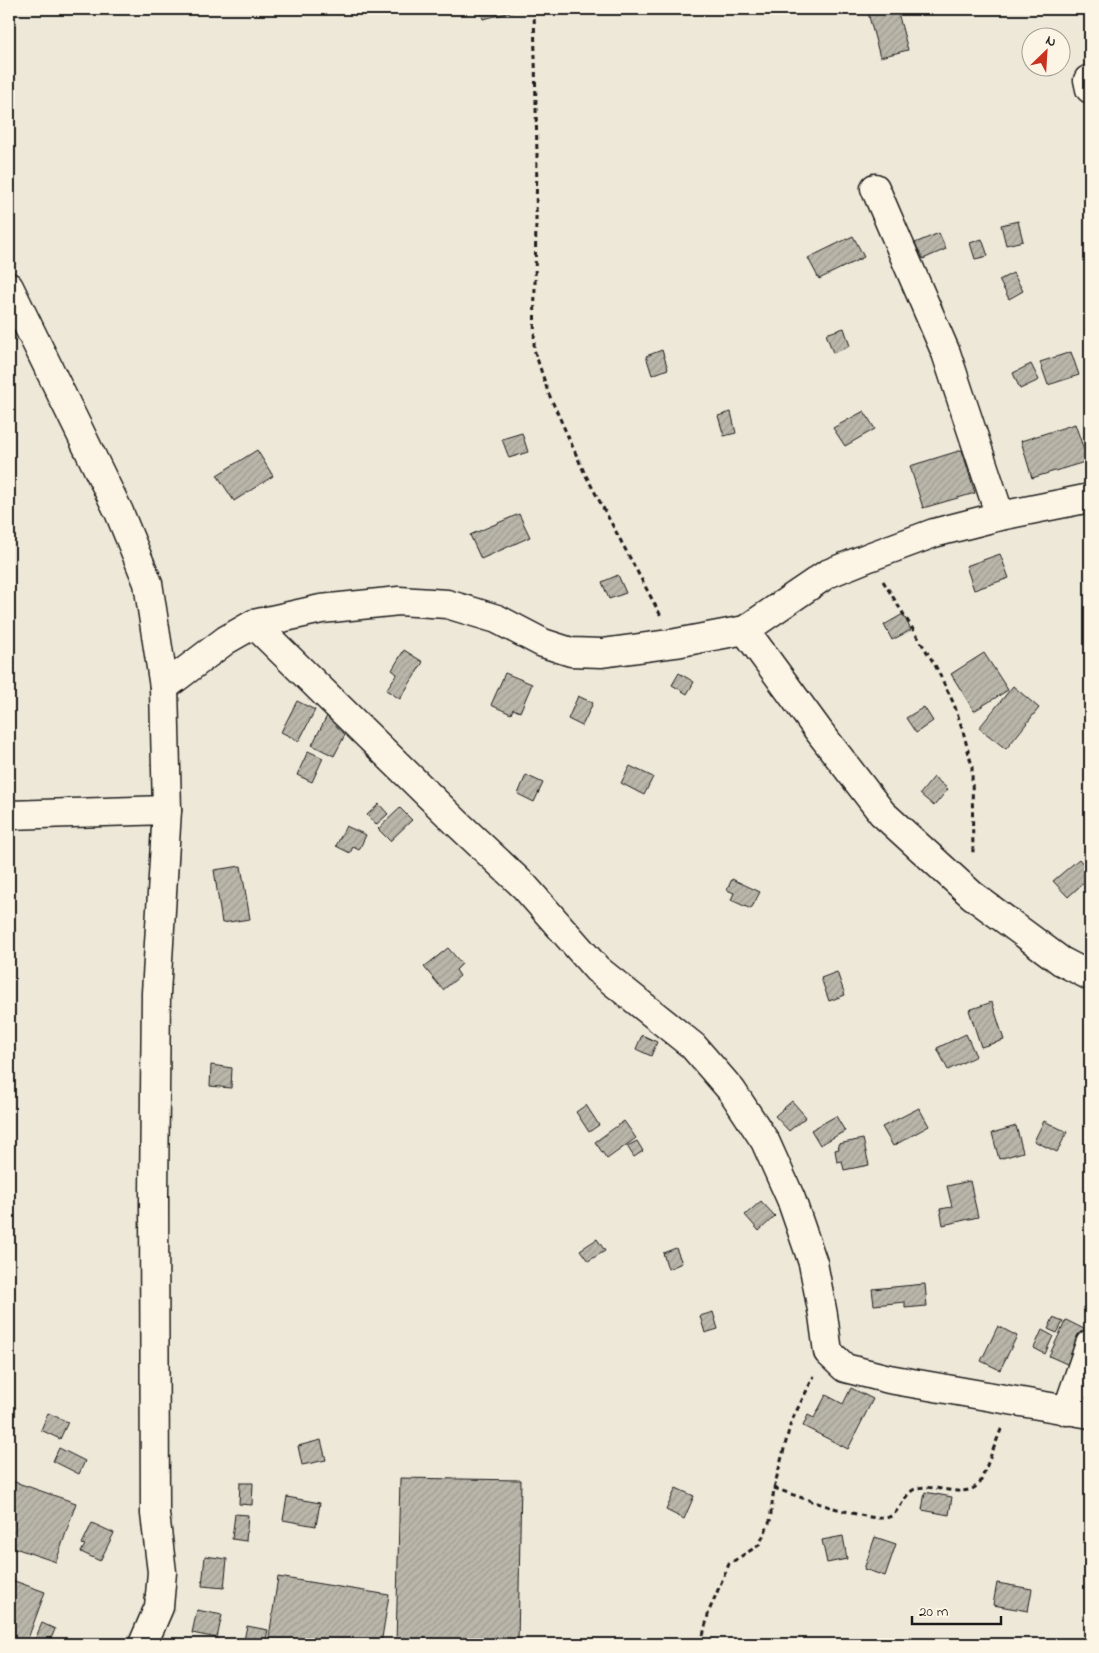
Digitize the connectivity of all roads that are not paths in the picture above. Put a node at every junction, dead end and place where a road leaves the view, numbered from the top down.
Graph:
1 (875, 188) dead end
2 (9, 286) edge
3 (1090, 498) edge
4 (1000, 516) junction
5 (254, 624) junction
6 (745, 630) junction
7 (164, 687) junction
8 (167, 810) junction
9 (9, 815) edge
10 (1090, 976) edge
11 (1090, 1344) edge
12 (1079, 1412) edge
13 (142, 1644) edge

1 - 4 street
2 - 7 street
3 - 4 street
4 - 6 street
5 - 6 street
5 - 7 street
5 - 12 street
6 - 10 street
7 - 8 street
8 - 9 street
8 - 13 street
11 - 12 street

